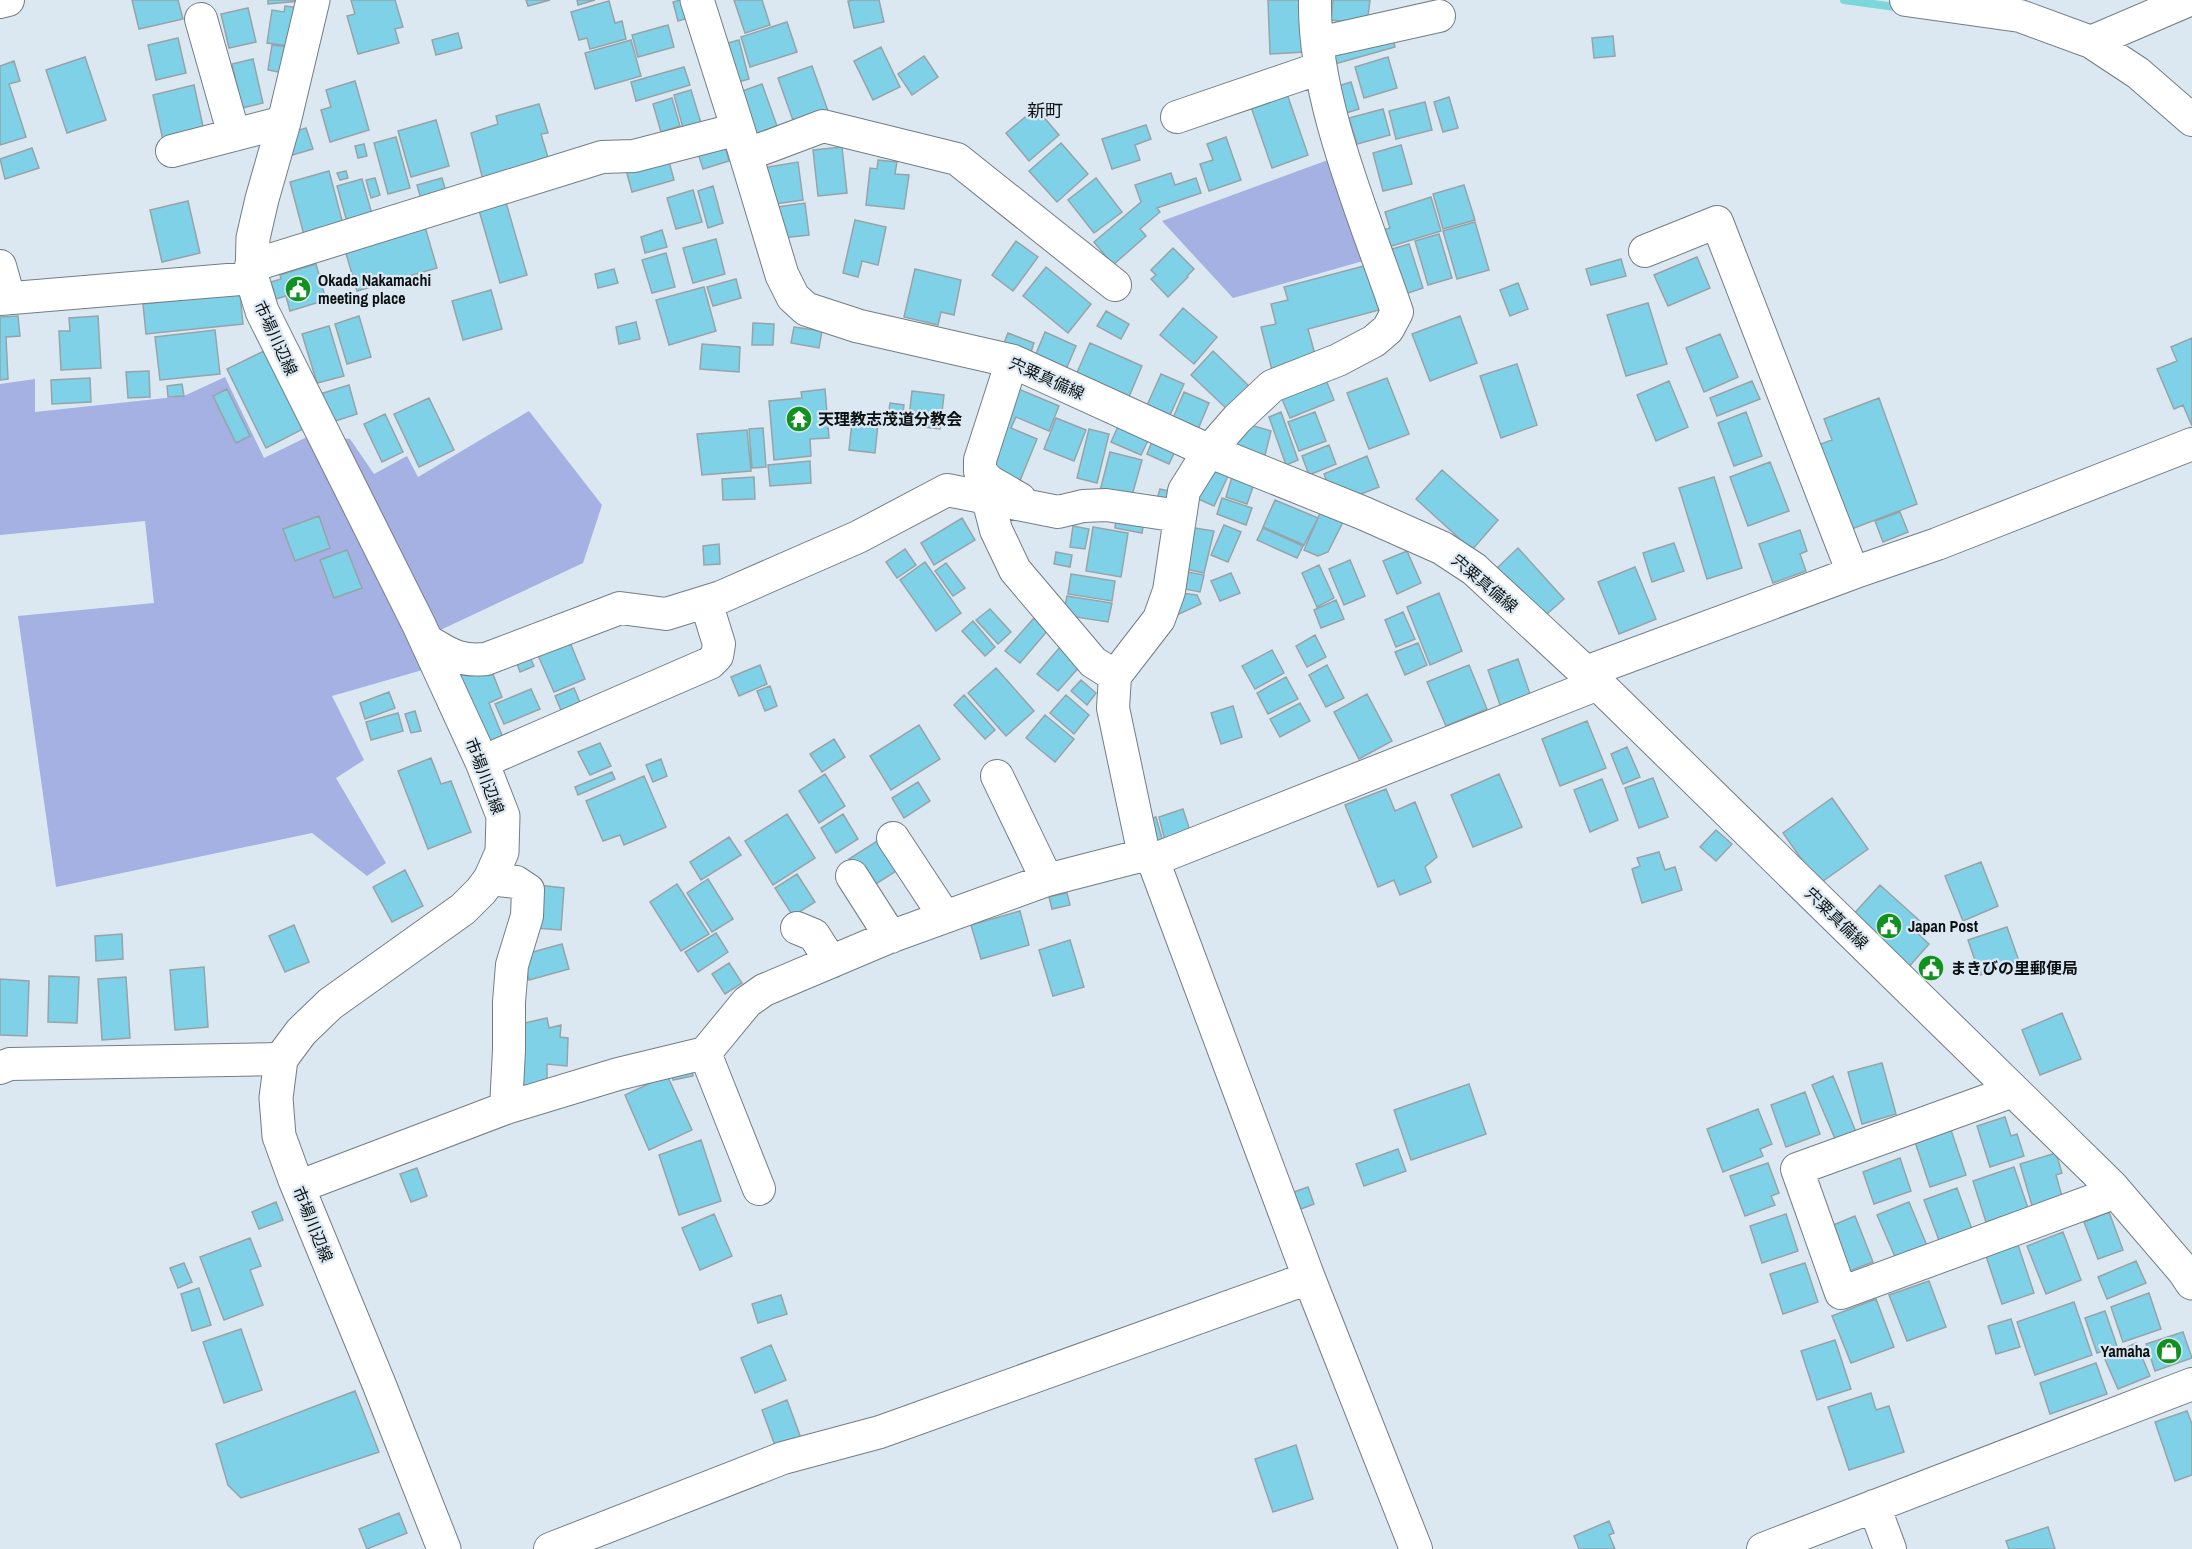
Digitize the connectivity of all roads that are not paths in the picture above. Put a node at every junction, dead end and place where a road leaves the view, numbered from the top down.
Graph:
1 (8, 0) edge
2 (313, 0) edge
3 (697, 0) edge
4 (1315, 0) edge
5 (1906, 0) edge
6 (2189, 0) edge
7 (0, 2) edge
8 (1439, 15) dead end
9 (201, 20) dead end
10 (2091, 42) junction
11 (1319, 55) junction
12 (1177, 117) dead end
13 (2192, 120) edge
14 (284, 122) junction
15 (234, 135) junction
16 (742, 142) junction
17 (172, 151) dead end
18 (1645, 251) dead end
19 (0, 266) edge
20 (252, 272) junction
21 (1115, 285) dead end
22 (5, 299) edge
23 (1012, 361) junction
24 (2192, 444) edge
25 (1209, 451) junction
26 (988, 499) junction
27 (1036, 509) junction
28 (1179, 516) junction
29 (1853, 573) junction
30 (706, 602) junction
31 (426, 640) junction
32 (1115, 676) junction
33 (1592, 678) junction
34 (482, 762) junction
35 (997, 776) dead end
36 (893, 838) dead end
37 (1149, 858) junction
38 (852, 876) dead end
39 (490, 879) junction
40 (1047, 880) junction
41 (945, 917) junction
42 (798, 928) dead end
43 (891, 937) junction
44 (831, 962) junction
45 (705, 1053) junction
46 (281, 1059) junction
47 (0, 1068) edge
48 (2013, 1091) junction
49 (506, 1108) junction
50 (298, 1187) junction
51 (759, 1189) dead end
52 (2116, 1192) junction
53 (1310, 1278) junction
54 (2192, 1283) edge
55 (2192, 1384) edge
56 (1874, 1506) junction
57 (444, 1549) edge
58 (550, 1549) edge
59 (1416, 1549) edge
60 (1763, 1549) edge
61 (1890, 1549) edge

1 - 7 street
2 - 14 main road, 市場川辺線
3 - 16 main road, 宍粟真備線
4 - 11 street
5 - 10 street
6 - 10 street
8 - 11 street
9 - 15 street
10 - 13 street
11 - 12 street
11 - 25 street
14 - 15 street
14 - 20 main road, 市場川辺線
15 - 17 street
16 - 20 street
16 - 21 street
16 - 23 main road, 宍粟真備線
18 - 29 street
19 - 22 street
20 - 22 street
20 - 31 main road, 市場川辺線
23 - 25 main road, 宍粟真備線
23 - 27 street
24 - 29 street
25 - 28 street
25 - 33 main road, 宍粟真備線
26 - 27 street
26 - 30 street
26 - 32 street
27 - 28 street
28 - 32 street
29 - 33 street
30 - 31 street
30 - 34 street
31 - 34 main road, 市場川辺線
32 - 37 street
33 - 37 street
33 - 48 main road, 宍粟真備線
34 - 39 main road, 市場川辺線
35 - 40 street
36 - 41 street
37 - 40 street
37 - 53 street
38 - 43 street
39 - 46 main road, 市場川辺線
39 - 49 street
40 - 41 street
41 - 43 street
42 - 44 street
43 - 44 street
44 - 45 street
45 - 49 street
45 - 51 street
46 - 47 street
46 - 50 main road, 市場川辺線
48 - 52 main road, 宍粟真備線
48 - 52 street
49 - 50 street
50 - 57 main road, 市場川辺線
52 - 54 main road, 宍粟真備線
53 - 58 street
53 - 59 street
55 - 56 street
56 - 60 street
56 - 61 street

